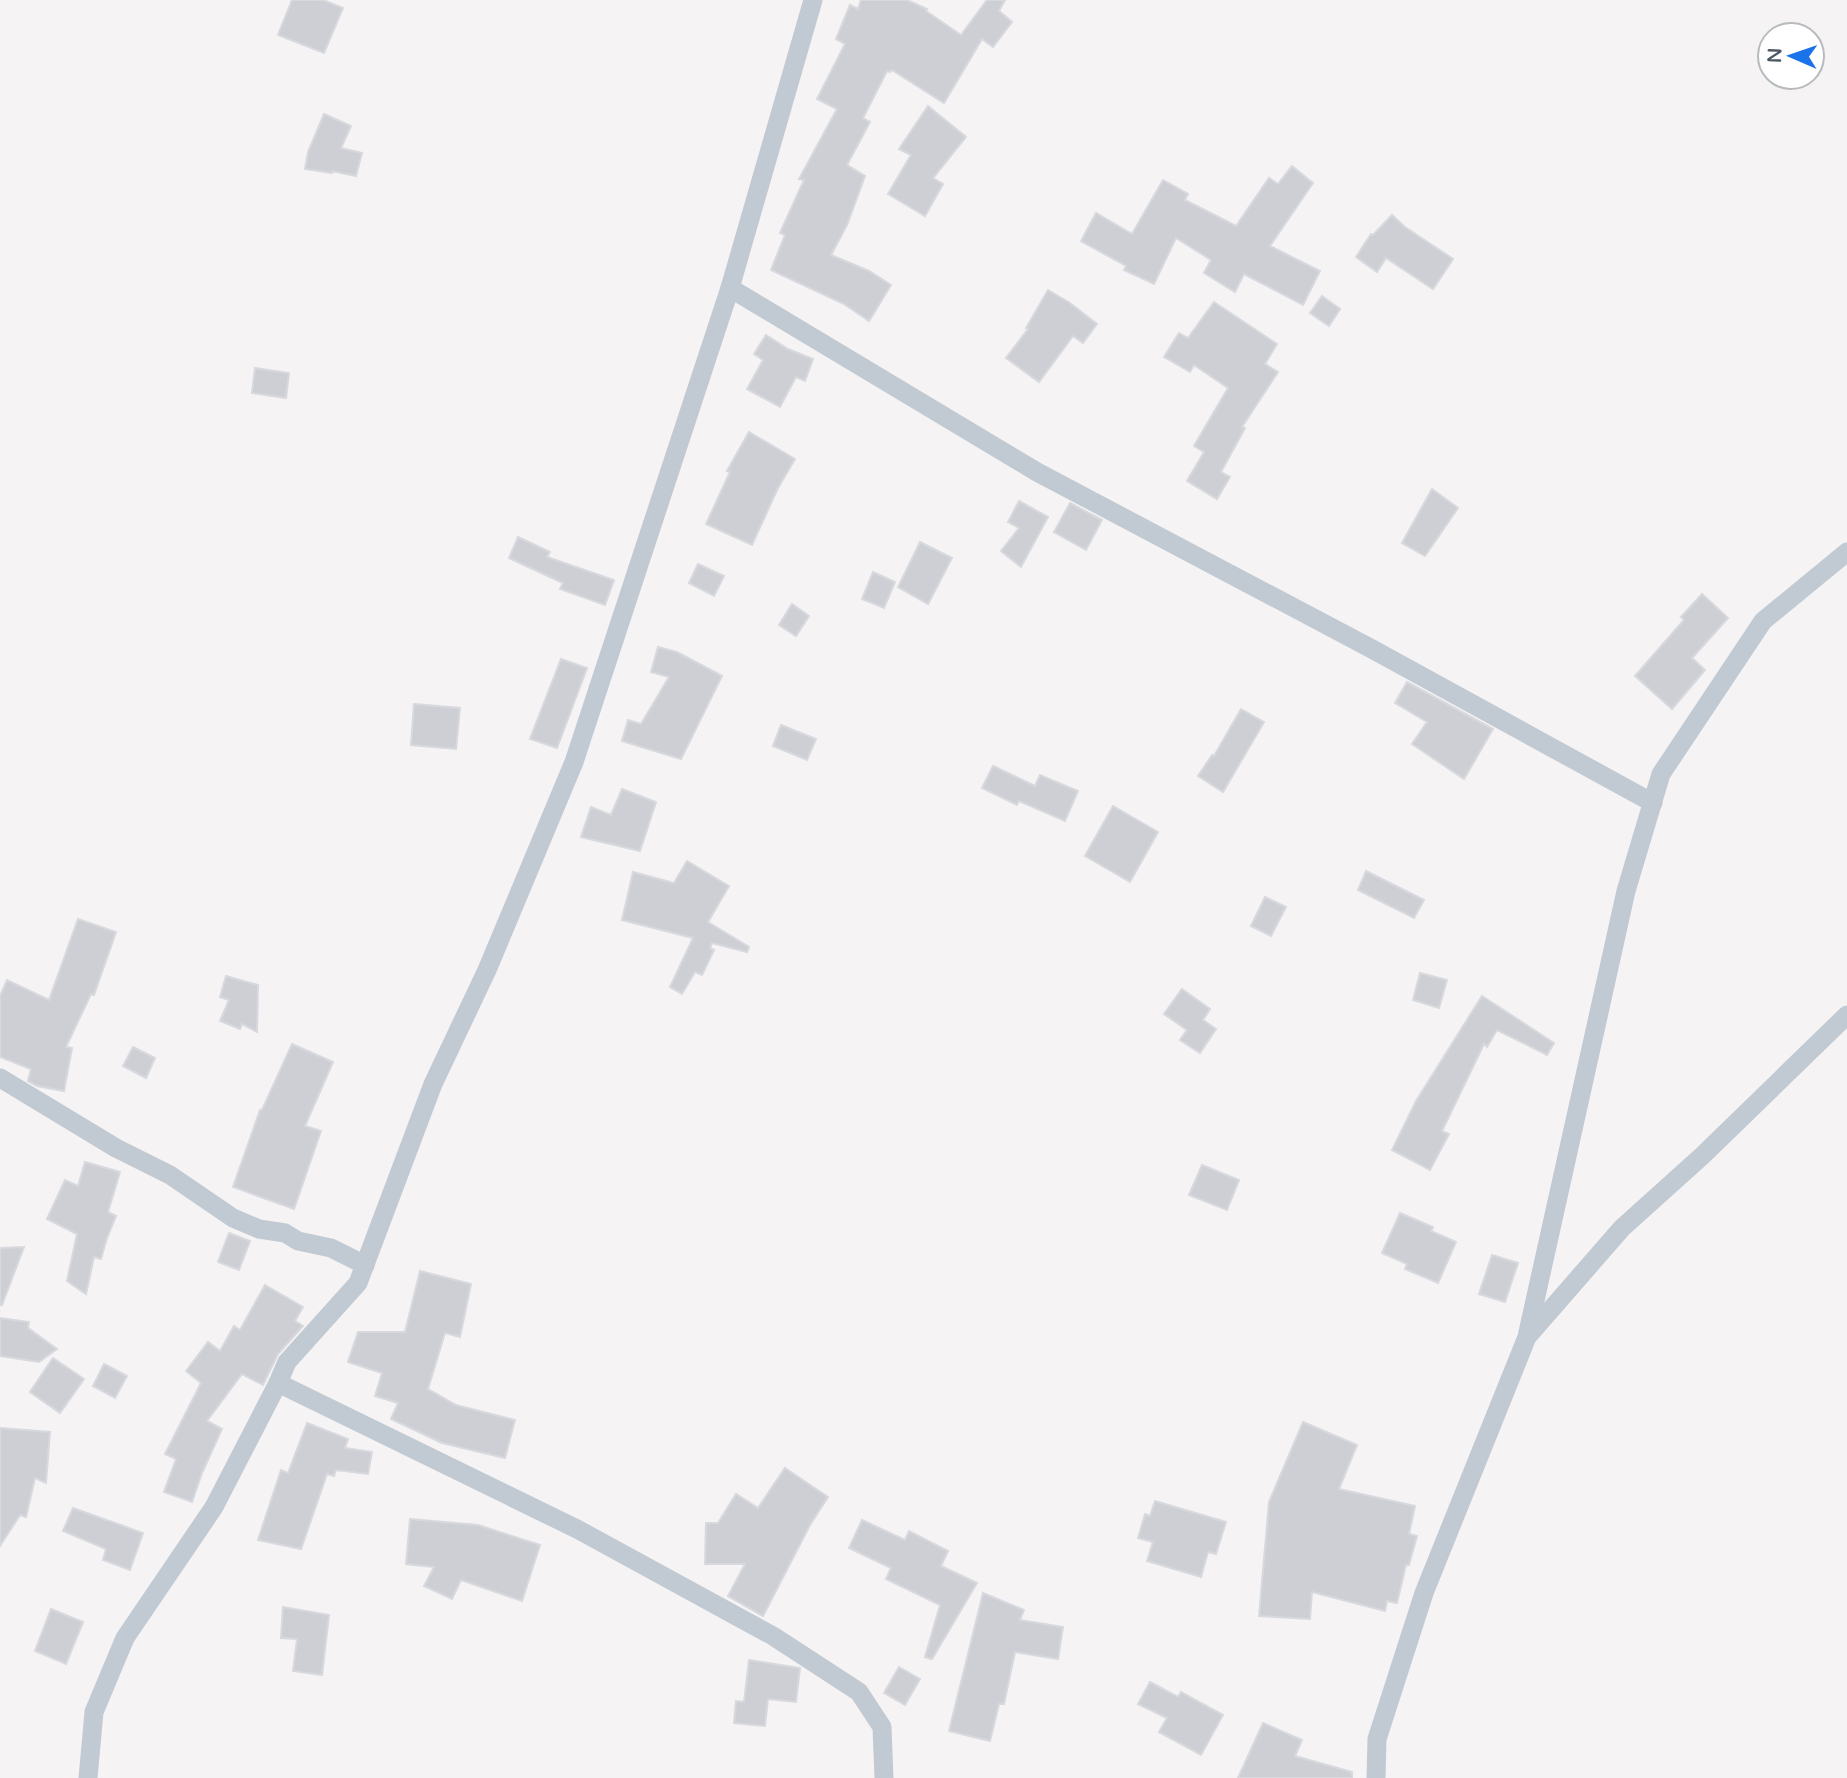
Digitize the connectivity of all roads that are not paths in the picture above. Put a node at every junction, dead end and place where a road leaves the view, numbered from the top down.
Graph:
1 (813, 0) edge
2 (730, 288) junction
3 (1847, 551) edge
4 (1653, 803) junction
5 (1847, 1015) edge
6 (0, 1079) edge
7 (365, 1265) junction
8 (1527, 1336) junction
9 (278, 1383) junction
10 (88, 1778) edge
11 (884, 1778) edge
12 (1376, 1778) edge

1 - 2 street
2 - 4 street
2 - 7 street
3 - 4 street
4 - 8 street
5 - 8 street
6 - 7 street
7 - 9 street
8 - 12 street
9 - 10 street
9 - 11 street

